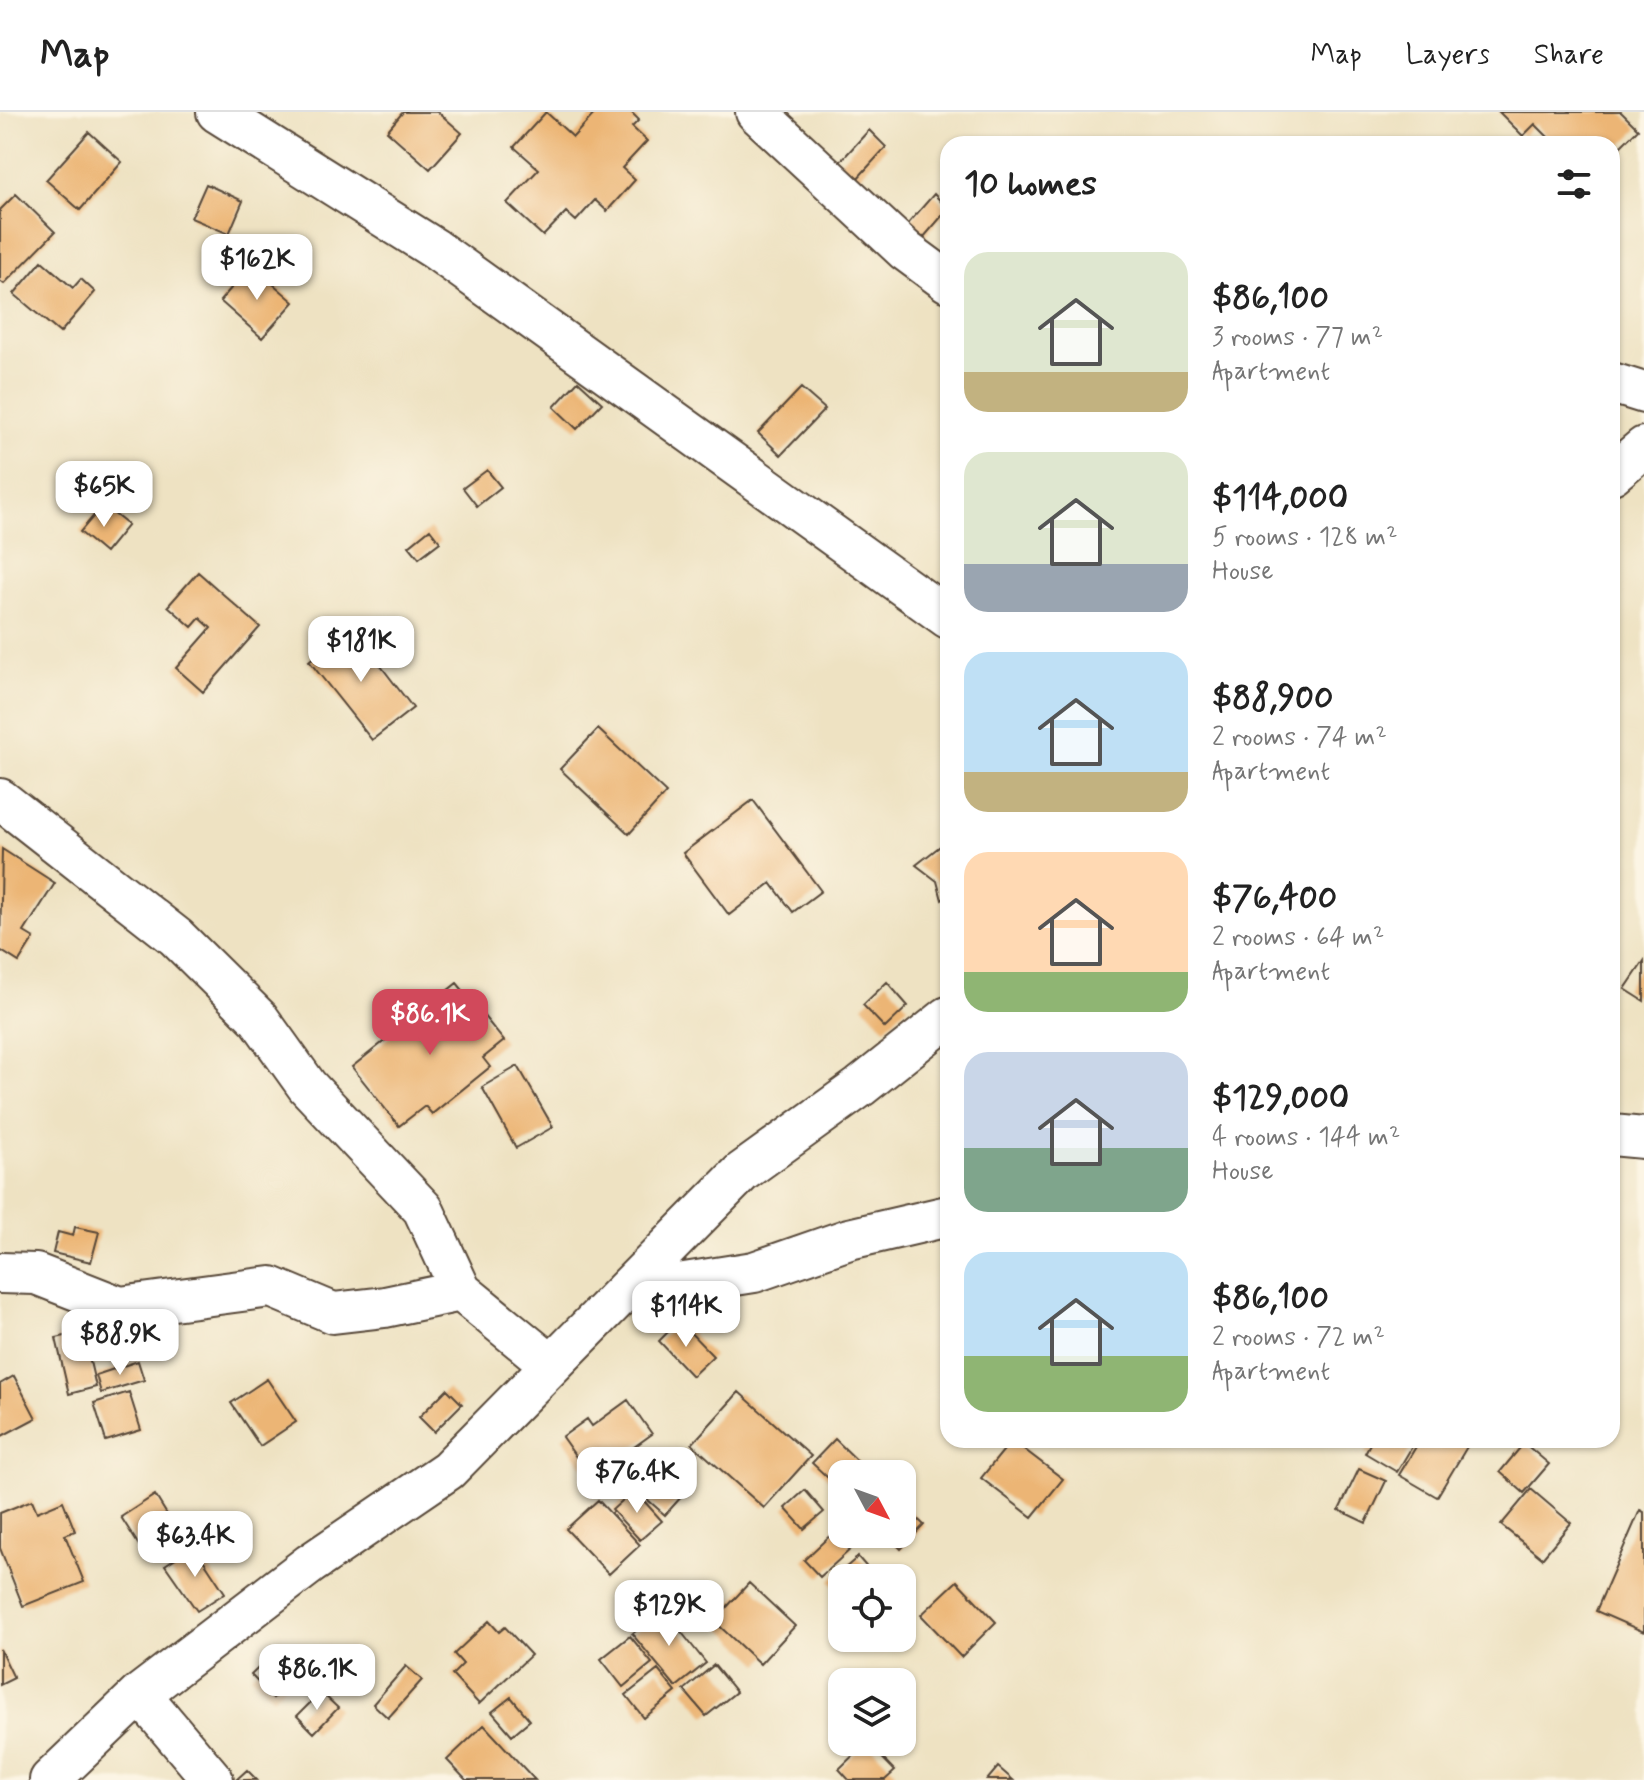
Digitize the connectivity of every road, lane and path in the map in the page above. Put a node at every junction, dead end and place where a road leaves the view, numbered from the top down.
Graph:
1 (217, 112) edge
2 (756, 112) edge
3 (940, 244) edge
4 (906, 251) junction
5 (940, 276) edge
6 (1620, 386) edge
7 (1644, 393) edge
8 (1644, 447) edge
9 (1620, 467) edge
10 (940, 612) edge
11 (0, 799) edge
12 (940, 1023) edge
13 (1620, 1136) edge
14 (1644, 1138) edge
15 (940, 1218) edge
16 (0, 1273) edge
17 (461, 1291) junction
18 (628, 1292) junction
19 (550, 1364) junction
20 (140, 1694) junction
21 (50, 1780) edge
22 (213, 1780) edge

1 - 10 street
2 - 4 street
3 - 4 street
4 - 5 street
6 - 7 street
8 - 9 street
11 - 17 street
12 - 18 street
13 - 14 street
15 - 18 street
16 - 17 street
17 - 19 street
18 - 19 street
19 - 20 street
20 - 21 street
20 - 22 street

